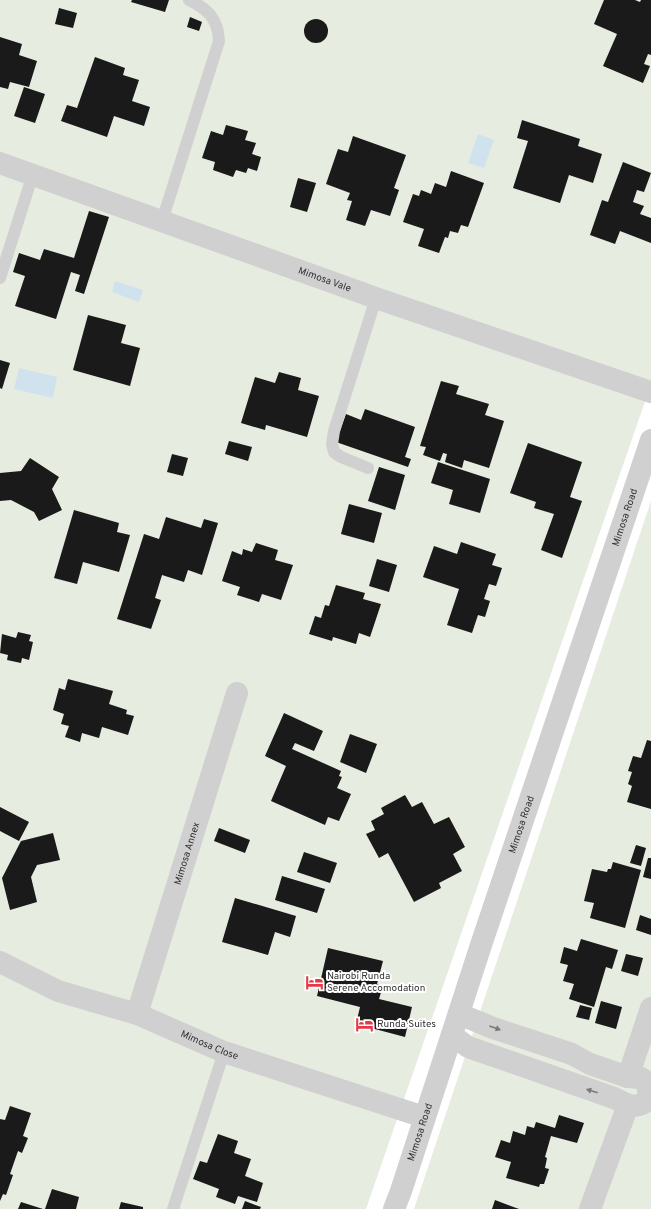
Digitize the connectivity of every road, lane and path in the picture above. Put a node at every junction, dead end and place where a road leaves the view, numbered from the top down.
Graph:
1 (189, 0) edge
2 (0, 163) edge
3 (32, 174) junction
4 (162, 221) junction
5 (0, 278) edge
6 (376, 298) junction
7 (651, 392) edge
8 (651, 440) edge
9 (368, 468) dead end
10 (237, 693) dead end
11 (0, 962) edge
12 (651, 1008) edge
13 (137, 1014) junction
14 (464, 1016) junction
15 (453, 1036) junction
16 (224, 1052) junction
17 (628, 1077) junction
18 (650, 1101) edge
19 (628, 1105) junction
20 (424, 1117) junction
21 (173, 1209) edge
22 (394, 1209) edge
23 (590, 1209) edge

1 - 4 lane
2 - 3 street, Mimosa Vale
3 - 4 street, Mimosa Vale
3 - 5 lane
4 - 6 street, Mimosa Vale
6 - 7 street, Mimosa Vale
6 - 9 lane
8 - 14 street, Mimosa Road
10 - 13 street, Mimosa Annex
11 - 13 street, Mimosa Close
12 - 17 street
13 - 16 street, Mimosa Close
14 - 15 street, Mimosa Road
14 -> 17 street
19 -> 15 street
15 - 20 street, Mimosa Road
16 - 20 street, Mimosa Close
16 - 21 lane
17 - 18 street
18 - 19 street
19 - 23 street
20 - 22 street, Mimosa Road

